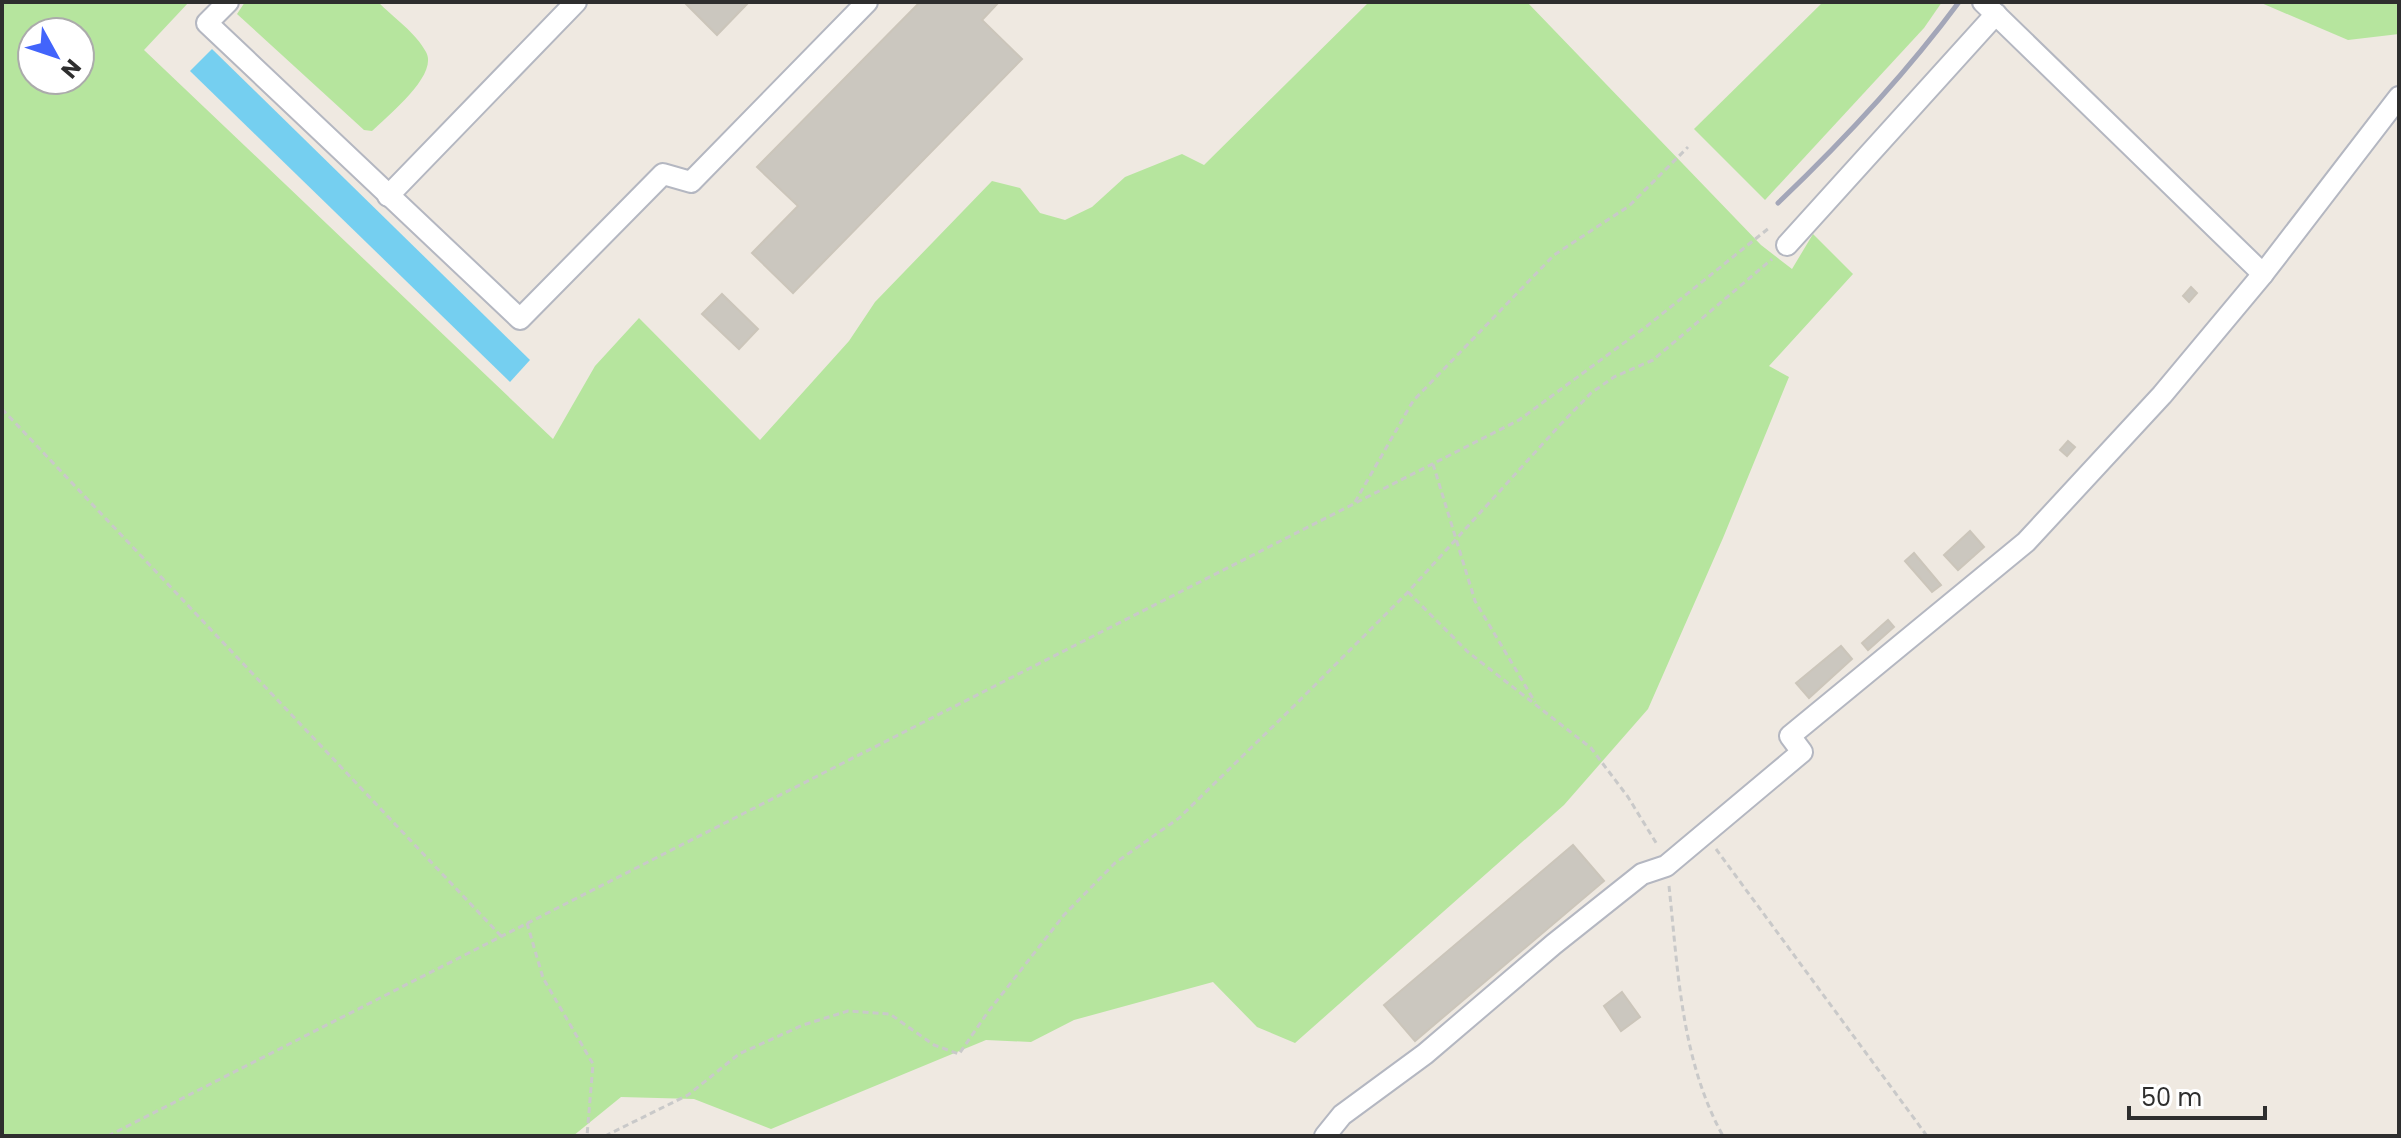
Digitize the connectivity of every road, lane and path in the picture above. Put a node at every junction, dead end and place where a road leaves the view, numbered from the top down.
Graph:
1 (228, 2) edge
2 (576, 2) edge
3 (867, 2) edge
4 (1989, 8) edge
5 (2399, 97) edge
6 (1688, 147) dead end
7 (388, 196) junction
8 (1769, 228) dead end
9 (1787, 245) joint
10 (2263, 274) junction
11 (2, 409) edge
12 (1433, 464) junction
13 (1355, 502) junction
14 (1456, 537) junction
15 (1408, 592) junction
16 (1537, 705) junction
17 (1705, 834) junction
18 (1669, 864) junction
19 (527, 923) junction
20 (501, 936) junction
21 (108, 1136) edge
22 (587, 1136) edge
23 (605, 1136) edge
24 (1325, 1136) edge
25 (1723, 1136) edge
26 (1927, 1136) edge

1 - 7 lane
2 - 7 lane
3 - 7 lane
4 - 9 lane
4 - 10 lane
5 - 10 lane
6 - 13 path
8 - 12 path
9 - 14 path
10 - 17 lane
11 - 20 path
12 - 13 path
12 - 14 path
13 - 19 path
14 - 15 path
14 - 16 path
15 - 16 path
15 - 23 path
16 - 18 path
17 - 18 lane
17 - 26 path
18 - 24 lane
18 - 25 path
19 - 20 path
19 - 22 path
20 - 21 path

